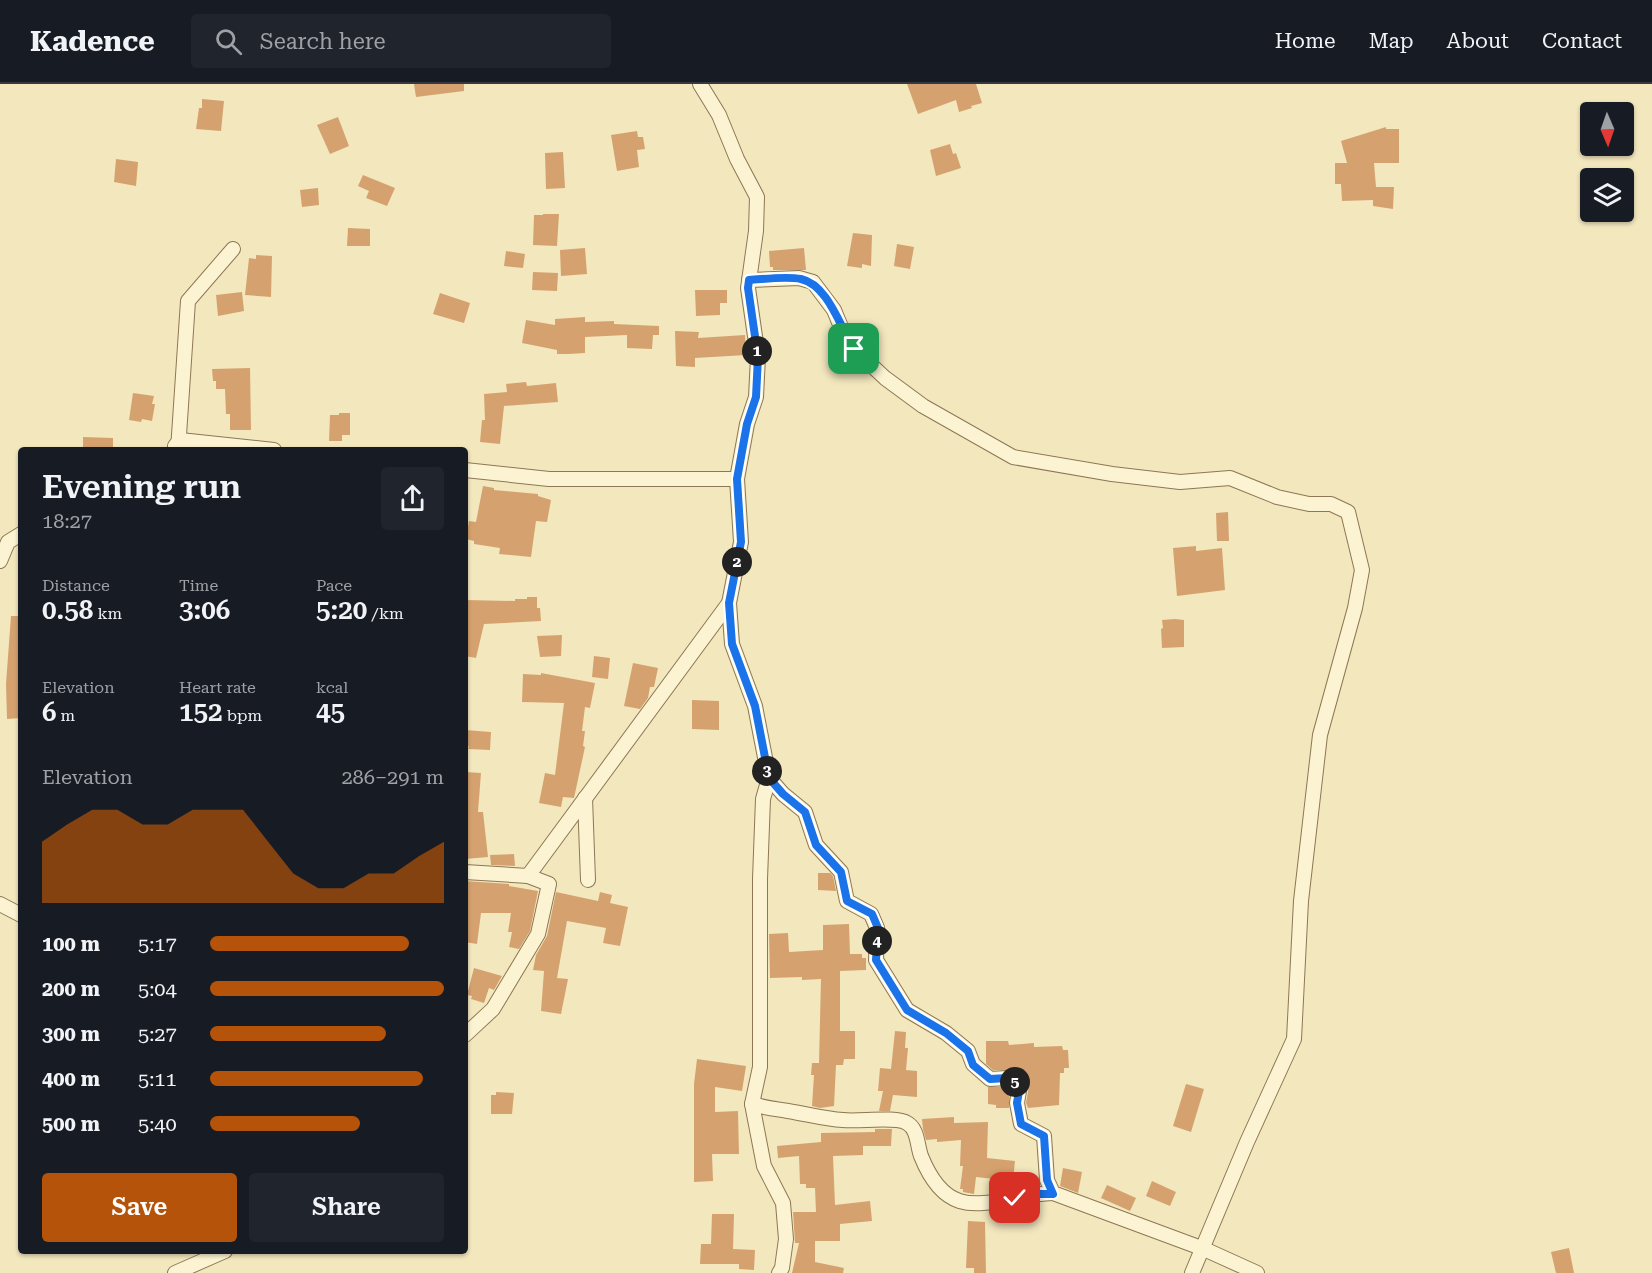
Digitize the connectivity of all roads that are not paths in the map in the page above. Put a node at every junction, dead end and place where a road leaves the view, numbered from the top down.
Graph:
1 (700, 84) edge
2 (233, 249) dead end
3 (749, 280) junction
4 (177, 447) edge
5 (468, 470) edge
6 (737, 479) junction
7 (18, 536) edge
8 (0, 561) edge
9 (729, 603) junction
10 (769, 778) junction
11 (585, 798) junction
12 (468, 872) edge
13 (528, 876) junction
14 (588, 880) dead end
15 (0, 904) edge
16 (18, 913) edge
17 (468, 1032) edge
18 (752, 1104) junction
19 (1053, 1194) junction
20 (1204, 1249) junction
21 (218, 1254) edge
22 (175, 1273) edge
23 (778, 1273) edge
24 (1192, 1273) edge
25 (1257, 1273) edge

1 - 3 street
2 - 4 street
3 - 6 street
3 - 20 street
5 - 6 street
6 - 9 street
7 - 8 street
9 - 10 street
9 - 11 street
10 - 18 street
10 - 19 street
11 - 13 street
11 - 14 street
12 - 13 street
13 - 17 street
15 - 16 street
18 - 19 street
18 - 23 street
19 - 20 street
20 - 24 street
20 - 25 street
21 - 22 street

